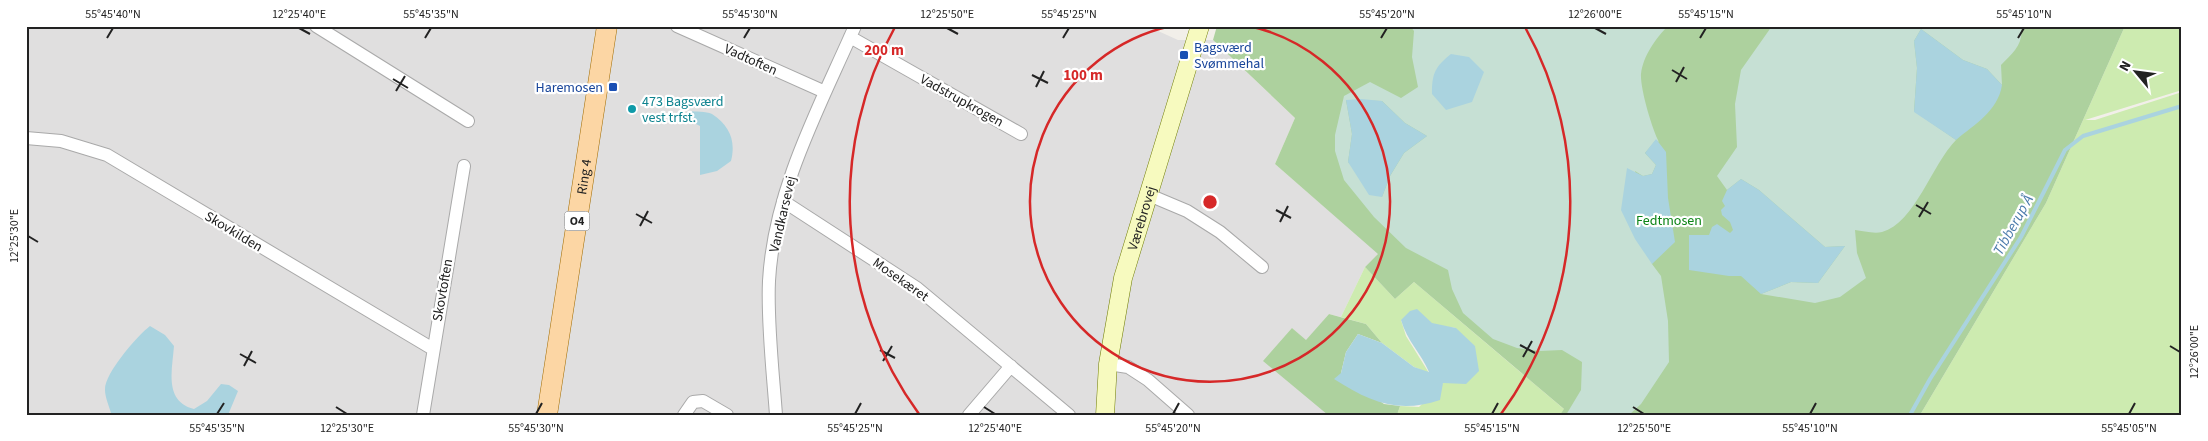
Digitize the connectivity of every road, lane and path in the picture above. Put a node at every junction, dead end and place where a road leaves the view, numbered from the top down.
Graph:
1 (316, 26) edge
2 (607, 26) edge
3 (677, 26) edge
4 (1200, 26) edge
5 (853, 32) edge
6 (825, 92) junction
7 (468, 121) dead end
8 (1021, 134) dead end
9 (26, 138) edge
10 (464, 166) dead end
11 (1149, 195) junction
12 (782, 201) junction
13 (1262, 267) dead end
14 (433, 349) junction
15 (1108, 364) junction
16 (1011, 366) junction
17 (423, 415) edge
18 (547, 415) edge
19 (684, 415) edge
20 (727, 415) edge
21 (776, 415) edge
22 (969, 415) edge
23 (1069, 415) edge
24 (1105, 415) edge
25 (1188, 415) edge

1 - 7 street
2 - 18 main road, Ring 4 / O4
3 - 6 street, Vadtoften
4 - 11 street, Værebrovej
5 - 6 street, Vandkarsevej
5 - 8 street, Vadstrupkrogen
6 - 12 street, Vandkarsevej
9 - 14 street, Skovkilden
10 - 14 street, Skovtoften
11 - 13 street
11 - 15 street, Værebrovej
12 - 16 street, Mosekæret
12 - 21 street, Vandkarsevej
14 - 17 street, Skovtoften
15 - 24 street, Værebrovej
15 - 25 street
16 - 22 street
16 - 23 street, Mosekæret
19 - 20 street

